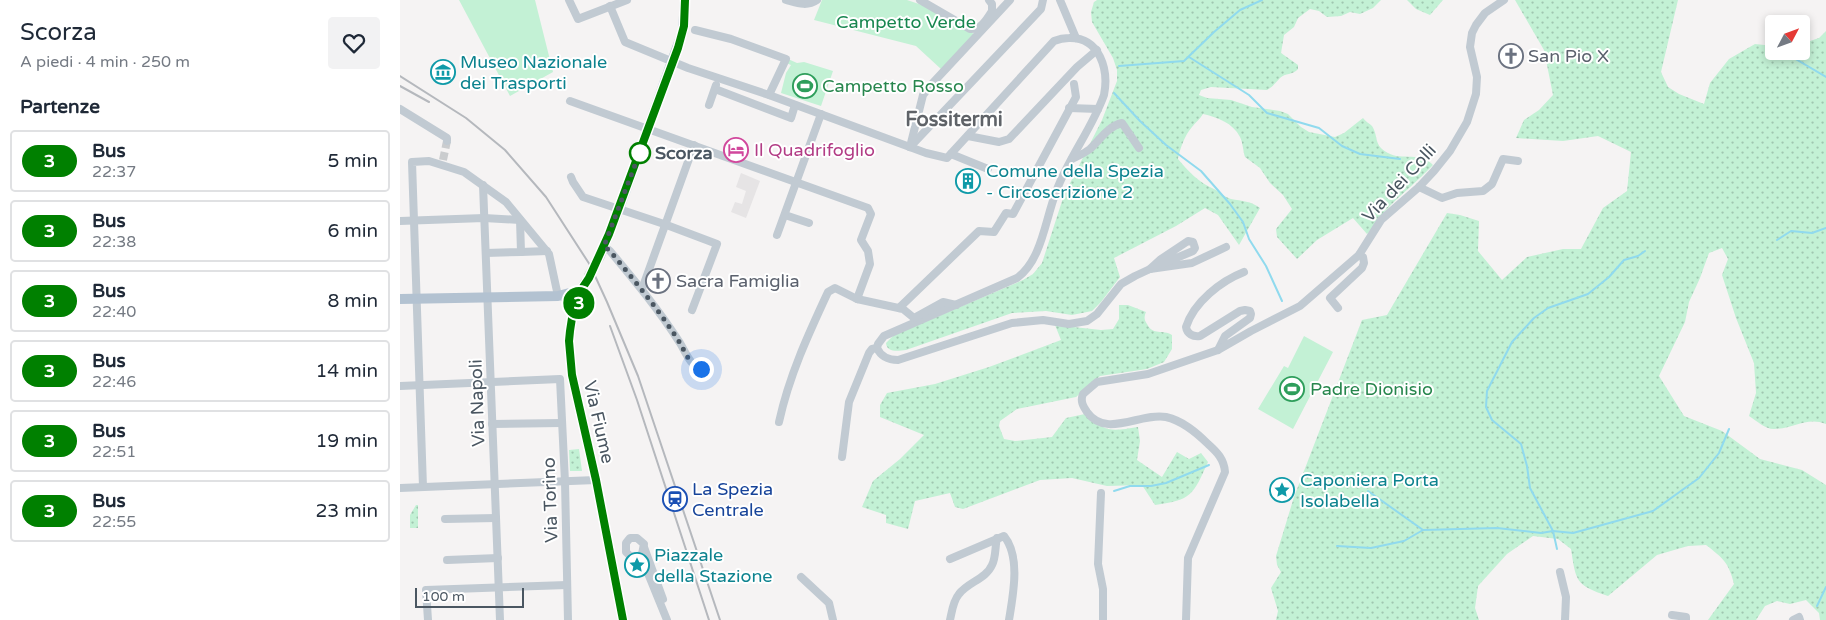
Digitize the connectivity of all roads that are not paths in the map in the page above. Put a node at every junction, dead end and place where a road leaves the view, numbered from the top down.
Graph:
1 (569, 0) edge
2 (627, 0) edge
3 (685, 0) edge
4 (786, 0) edge
5 (817, 0) edge
6 (920, 0) edge
7 (989, 0) edge
8 (1010, 0) edge
9 (1043, 0) edge
10 (1060, 0) edge
11 (1504, 0) edge
12 (610, 6) junction
13 (695, 30) dead end
14 (1076, 38) junction
15 (1097, 50) junction
16 (673, 62) junction
17 (718, 78) junction
18 (1074, 84) dead end
19 (714, 89) junction
20 (769, 95) junction
21 (570, 101) dead end
22 (709, 105) dead end
23 (795, 105) junction
24 (1069, 108) junction
25 (400, 109) edge
26 (1098, 109) junction
27 (821, 114) junction
28 (648, 130) junction
29 (968, 136) junction
30 (447, 141) dead end
31 (694, 146) junction
32 (910, 148) junction
33 (1139, 148) dead end
34 (951, 154) junction
35 (1072, 159) junction
36 (1518, 161) dead end
37 (988, 169) dead end
38 (571, 177) dead end
39 (796, 183) junction
40 (483, 185) junction
41 (1419, 187) junction
42 (619, 208) junction
43 (785, 215) junction
44 (484, 218) junction
45 (414, 220) junction
46 (520, 220) junction
47 (400, 221) edge
48 (809, 223) dead end
49 (664, 224) junction
50 (778, 235) dead end
51 (1226, 248) dead end
52 (547, 251) junction
53 (602, 251) joint
54 (521, 252) junction
55 (486, 253) junction
56 (1359, 255) junction
57 (1150, 270) junction
58 (1244, 272) dead end
59 (642, 289) junction
60 (581, 290) joint
61 (560, 296) junction
62 (488, 298) junction
63 (400, 299) edge
64 (416, 299) junction
65 (857, 299) junction
66 (956, 305) junction
67 (899, 308) junction
68 (1338, 308) dead end
69 (692, 310) dead end
70 (572, 318) junction
71 (877, 348) junction
72 (1218, 350) junction
73 (701, 369) dead end
74 (491, 383) junction
75 (400, 386) edge
76 (420, 386) junction
77 (779, 422) dead end
78 (561, 423) junction
79 (492, 424) junction
80 (842, 457) dead end
81 (596, 480) junction
82 (565, 482) junction
83 (495, 485) junction
84 (400, 488) edge
85 (423, 488) junction
86 (1101, 493) dead end
87 (496, 518) junction
88 (445, 519) dead end
89 (997, 538) junction
90 (644, 547) junction
91 (637, 557) junction
92 (498, 558) junction
93 (950, 559) dead end
94 (447, 560) dead end
95 (1560, 572) dead end
96 (801, 577) dead end
97 (567, 586) junction
98 (499, 588) junction
99 (1672, 615) dead end
100 (428, 620) edge
101 (500, 620) edge
102 (568, 620) edge
103 (622, 620) edge
104 (666, 620) edge
105 (671, 620) edge
106 (833, 620) edge
107 (950, 620) edge
108 (1009, 620) edge
109 (1103, 620) edge
110 (1186, 620) edge
111 (1565, 620) edge
112 (1686, 620) edge

1 - 12 street
2 - 12 street
3 - 16 main road
4 - 5 street
6 - 7 street
8 - 32 street
9 - 32 street
10 - 14 street
11 - 41 street, Via dei Colli
12 - 16 street
13 - 20 street
14 - 15 street
14 - 29 street
15 - 26 street
15 - 29 street
16 - 17 street
16 - 28 main road
17 - 19 street
17 - 20 street
18 - 24 street
19 - 22 street
19 - 23 street
20 - 23 street
21 - 28 street
23 - 27 street
24 - 26 street
24 - 67 street
25 - 30 street
26 - 35 street
27 - 32 street
27 - 39 street
28 - 31 street
28 - 42 main road
29 - 34 street
31 - 39 street
31 - 49 street
32 - 34 street
33 - 35 street
34 - 37 street
35 - 66 street
36 - 41 street
38 - 42 street
39 - 43 street
39 - 65 street
40 - 44 street, Via Napoli
40 - 45 street
40 - 46 street
41 - 56 street, Via dei Colli
42 - 49 street
42 - 53 main road
43 - 48 street
43 - 50 street
44 - 45 street
44 - 46 street
44 - 55 street, Via Napoli
45 - 47 street
45 - 64 street
46 - 52 street
46 - 54 street
49 - 59 street
49 - 69 street
51 - 57 street
52 - 54 street
52 - 61 street
53 - 59 street
54 - 55 street
55 - 62 street, Via Napoli
56 - 68 street, Via dei Colli
56 - 72 street, Via dei Colli
57 - 57 street
57 - 71 street
58 - 72 street
59 - 73 street
60 - 61 main road
60 - 70 street, Via Fiume
61 - 62 main road
61 - 70 street
62 - 64 main road
62 - 74 street, Via Napoli
63 - 64 main road
64 - 76 street
65 - 67 street
65 - 77 street
66 - 67 street
66 - 71 street
70 - 81 street, Via Fiume
71 - 80 street
72 - 110 street, Via dei Colli
74 - 76 street
74 - 78 street, Via Torino
74 - 79 street, Via Napoli
75 - 76 street
76 - 85 street
78 - 79 street
78 - 82 street, Via Torino
79 - 83 street, Via Napoli
81 - 82 street
81 - 103 street, Via Fiume
82 - 83 street
82 - 97 street, Via Torino
83 - 85 street
83 - 87 street, Via Napoli
84 - 85 street
86 - 109 street
87 - 88 street
87 - 92 street, Via Napoli
89 - 93 street
89 - 107 street
89 - 108 street
90 - 91 street
90 - 91 street
90 - 105 street
91 - 104 street
92 - 94 street
92 - 98 street, Via Napoli
95 - 111 street
96 - 106 street
97 - 98 street
97 - 102 street, Via Torino
98 - 100 street
98 - 101 street, Via Napoli
99 - 112 street

